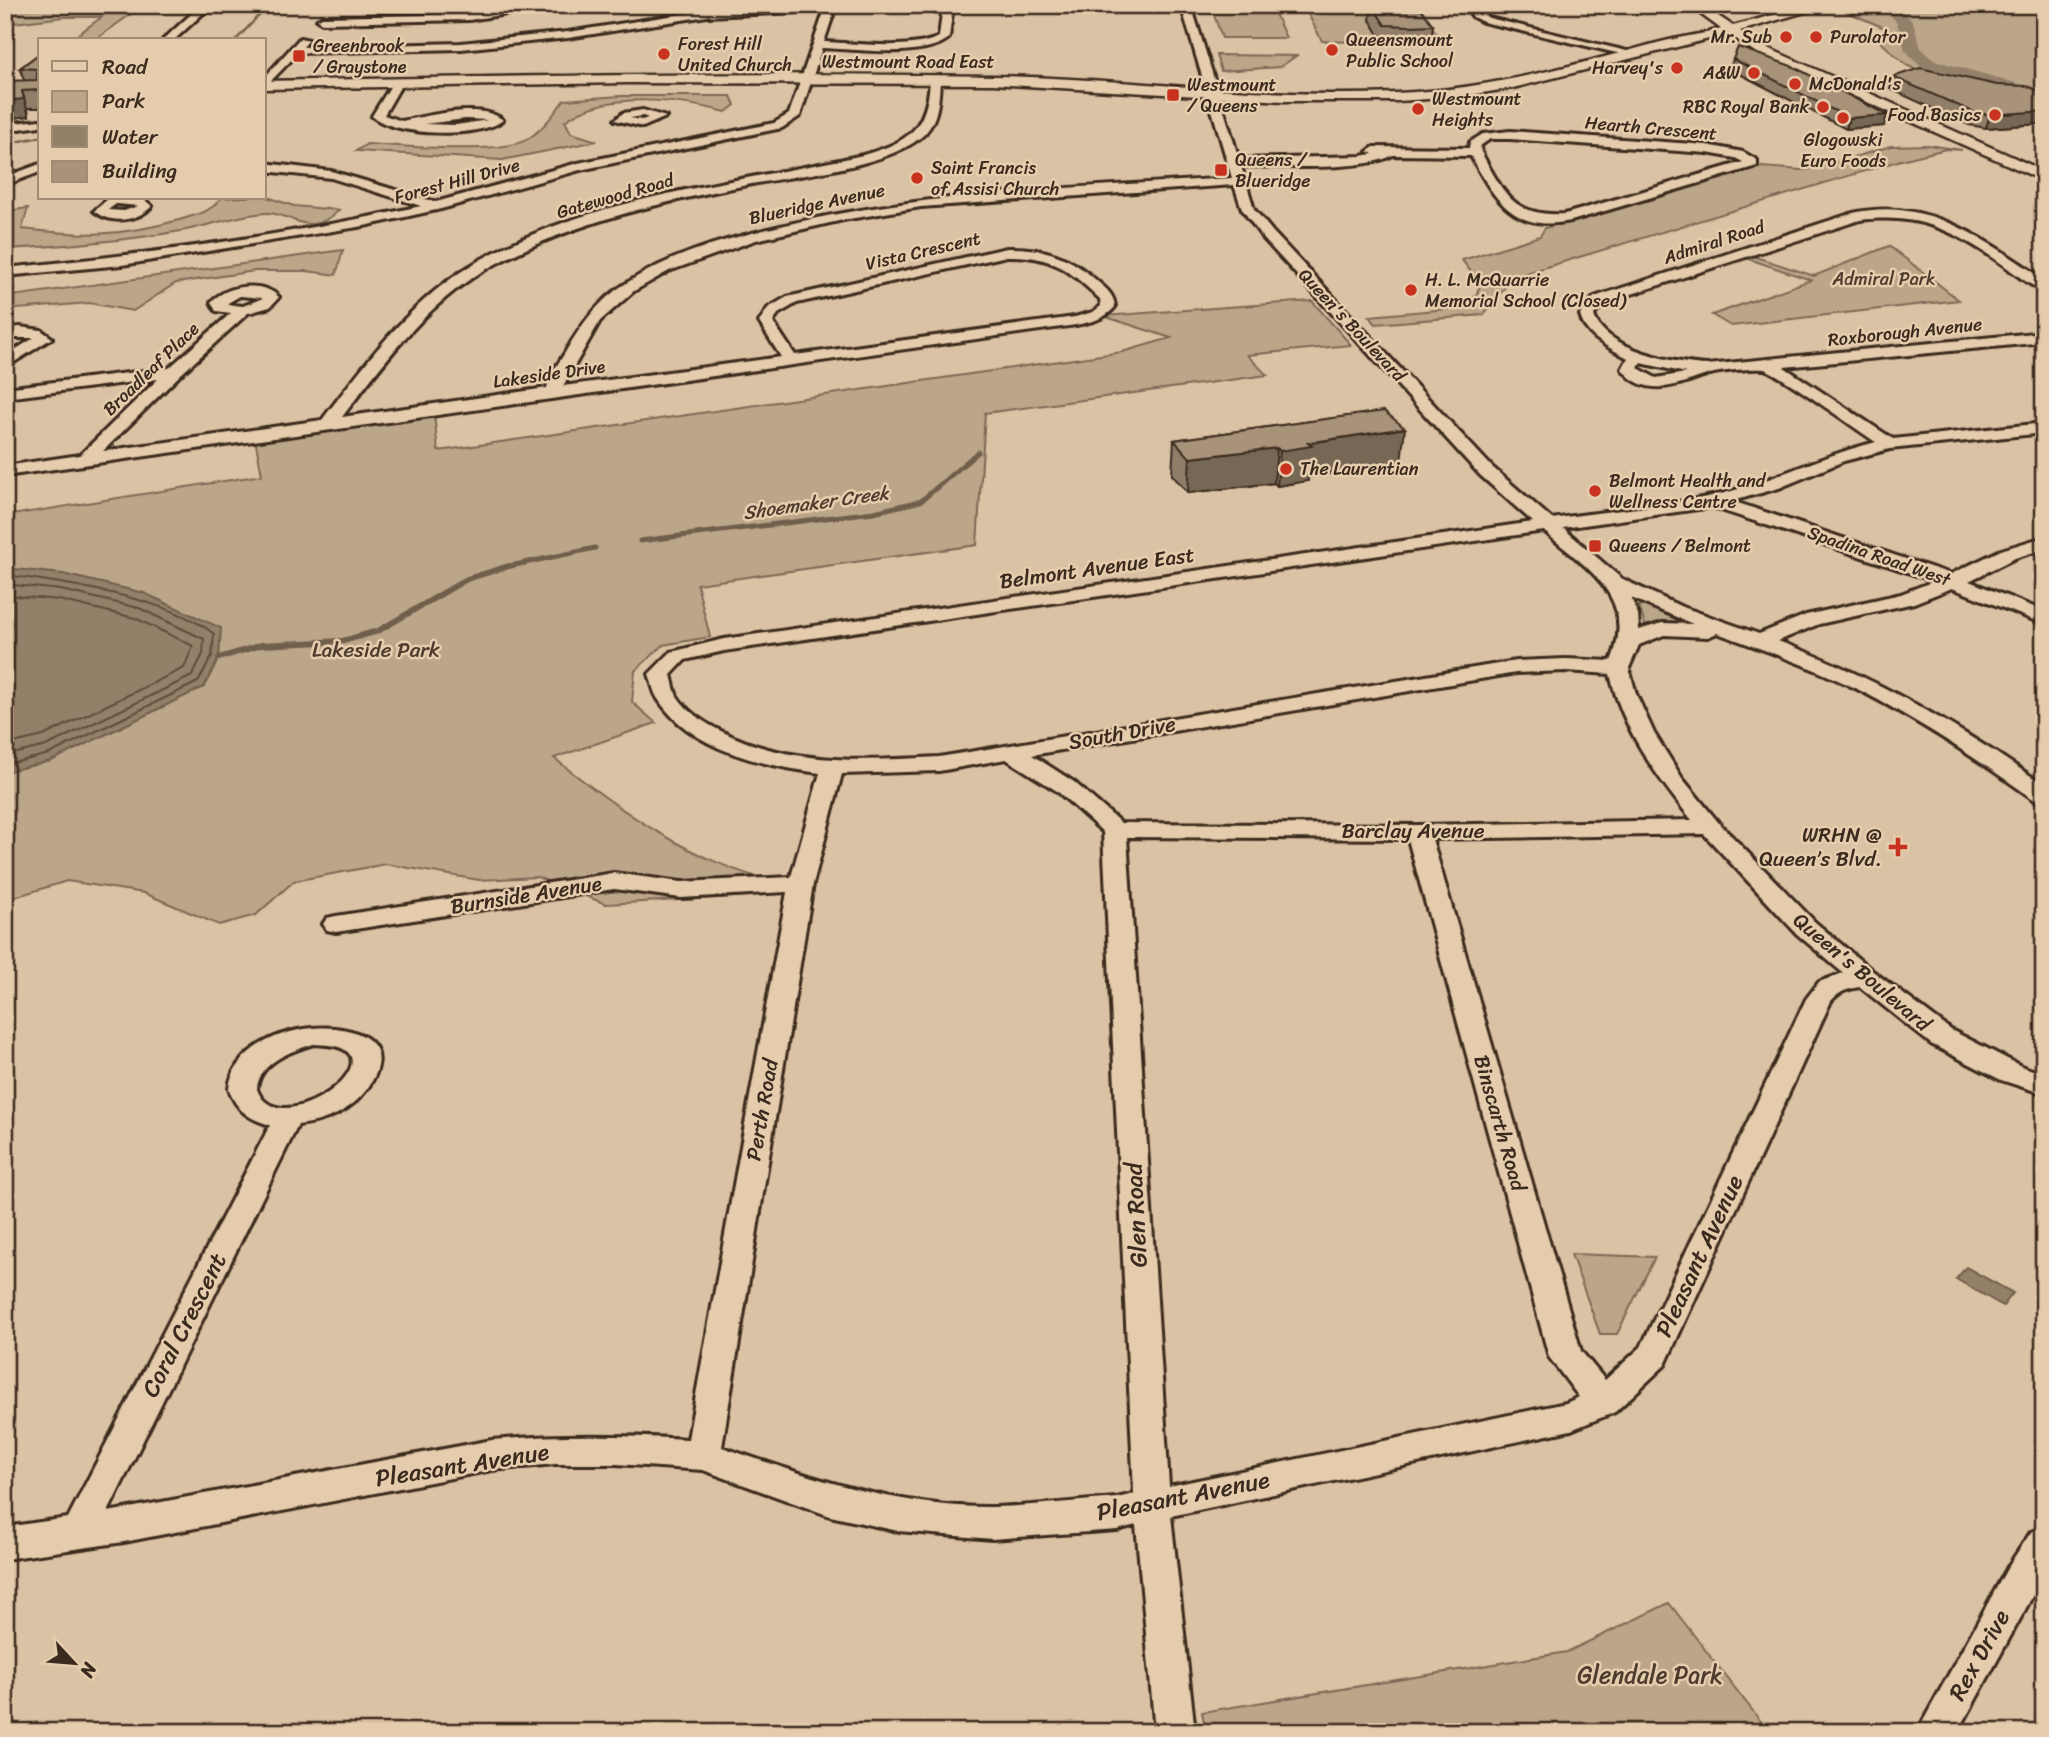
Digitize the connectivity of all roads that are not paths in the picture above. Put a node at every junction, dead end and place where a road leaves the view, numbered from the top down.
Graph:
1 (207, 5) edge
2 (335, 5) edge
3 (452, 5) edge
4 (558, 5) edge
5 (948, 5) edge
6 (1186, 5) edge
7 (1470, 5) edge
8 (1694, 5) edge
9 (1800, 5) edge
10 (1823, 5) edge
11 (822, 7) edge
12 (445, 18) junction
13 (1728, 19) edge
14 (315, 27) junction
15 (170, 38) edge
16 (1697, 39) junction
17 (1679, 41) junction
18 (1746, 42) junction
19 (817, 45) junction
20 (295, 50) junction
21 (1630, 53) junction
22 (1783, 58) junction
23 (805, 80) junction
24 (935, 80) junction
25 (398, 82) junction
26 (266, 83) edge
27 (266, 85) edge
28 (1215, 94) junction
29 (38, 123) edge
30 (404, 124) junction
31 (640, 124) dead end
32 (5, 128) edge
33 (652, 130) dead end
34 (664, 136) dead end
35 (684, 145) junction
36 (1475, 152) junction
37 (1234, 163) junction
38 (266, 167) edge
39 (38, 169) edge
40 (2044, 177) edge
41 (5, 181) edge
42 (1238, 181) junction
43 (436, 206) junction
44 (1890, 211) junction
45 (1941, 220) junction
46 (5, 272) edge
47 (2044, 286) edge
48 (243, 310) dead end
49 (1098, 315) joint
50 (5, 334) edge
51 (2044, 337) edge
52 (791, 360) junction
53 (5, 363) edge
54 (1770, 365) junction
55 (174, 372) junction
56 (5, 393) edge
57 (554, 393) junction
58 (329, 422) junction
59 (2044, 428) edge
60 (1890, 444) junction
61 (86, 458) junction
62 (5, 471) edge
63 (1713, 501) junction
64 (1548, 526) junction
65 (2044, 543) edge
66 (1953, 581) junction
67 (1615, 583) junction
68 (2044, 618) edge
69 (1752, 639) junction
70 (1630, 641) junction
71 (1619, 668) junction
72 (660, 674) joint
73 (1009, 752) junction
74 (833, 767) junction
75 (2044, 796) edge
76 (1710, 827) junction
77 (1115, 830) junction
78 (1418, 832) junction
79 (801, 884) junction
80 (335, 924) dead end
81 (1865, 978) junction
82 (2044, 1084) edge
83 (288, 1117) dead end
84 (1603, 1402) junction
85 (703, 1455) junction
86 (1152, 1504) junction
87 (79, 1534) junction
88 (5, 1543) edge
89 (2044, 1543) edge
90 (1175, 1732) edge
91 (1937, 1732) edge

1 - 15 street
2 - 14 street
3 - 12 street
4 - 12 street
5 - 19 street
6 - 28 street, Queen's Boulevard
7 - 21 street
8 - 13 main road
9 - 13 main road
10 - 13 main road
11 - 19 street, Forest Hill Drive
11 - 20 street
12 - 14 street
13 - 16 main road
13 - 17 main road
13 - 18 main road
13 - 22 main road
14 - 20 street
16 - 17 main road
16 - 18 main road
17 - 21 main road, Westmount Road East
18 - 22 main road
19 - 23 street, Forest Hill Drive
20 - 26 street
21 - 28 main road, Westmount Road East
22 - 40 main road
23 - 24 main road, Westmount Road East
23 - 25 main road, Westmount Road East
23 - 35 street, Forest Hill Drive
24 - 28 main road, Westmount Road East
24 - 58 street, Gatewood Road
25 - 27 main road, Westmount Road East
25 - 30 street
28 - 37 street, Queen's Boulevard
29 - 32 street
30 - 30 street
31 - 33 street
34 - 35 street
35 - 43 street, Forest Hill Drive
36 - 36 street, Hearth Crescent
36 - 37 street
37 - 42 street, Queen's Boulevard
38 - 43 street
39 - 41 street
42 - 57 street, Blueridge Avenue
42 - 64 street, Queen's Boulevard
43 - 46 street, Forest Hill Drive
44 - 45 street, Admiral Road
44 - 45 street
44 - 54 street, Admiral Road
45 - 47 street
48 - 55 street, Broadleaf Place
49 - 52 street, Lakeside Drive
49 - 52 street, Vista Crescent
50 - 53 street
51 - 54 street, Roxborough Avenue
52 - 57 street, Lakeside Drive
54 - 60 street
55 - 56 street
55 - 61 street, Broadleaf Place
57 - 58 street, Lakeside Drive
58 - 61 street, Lakeside Drive
59 - 60 street, Belmont Avenue East
60 - 63 street, Belmont Avenue East
61 - 62 street, Lakeside Drive
63 - 64 street, Belmont Avenue East
63 - 66 street, Spadina Road West
64 - 67 street, Queen's Boulevard
64 - 72 street, Belmont Avenue East
65 - 66 street
66 - 68 street, Spadina Road West
66 - 69 street
67 - 69 street, Queen's Boulevard
67 - 70 street, Queen's Boulevard
69 - 70 street, Queen's Boulevard
69 - 75 street, Queen's Boulevard
70 - 71 street
71 - 73 street, South Drive
71 - 76 street, Queen's Boulevard
72 - 74 street, South Drive
73 - 74 street, South Drive
73 - 77 street
74 - 79 street, Perth Road
76 - 78 street, Barclay Avenue
76 - 81 street, Queen's Boulevard
77 - 78 street, Barclay Avenue
77 - 86 street, Glen Road
78 - 84 street, Binscarth Road
79 - 80 street, Burnside Avenue
79 - 85 street, Perth Road
81 - 82 street, Queen's Boulevard
81 - 84 street, Pleasant Avenue
83 - 87 street, Coral Crescent
84 - 86 street, Pleasant Avenue
85 - 86 street, Pleasant Avenue
85 - 87 street, Pleasant Avenue
86 - 90 street, Glen Road
87 - 88 street, Pleasant Avenue
89 - 91 street, Rex Drive

